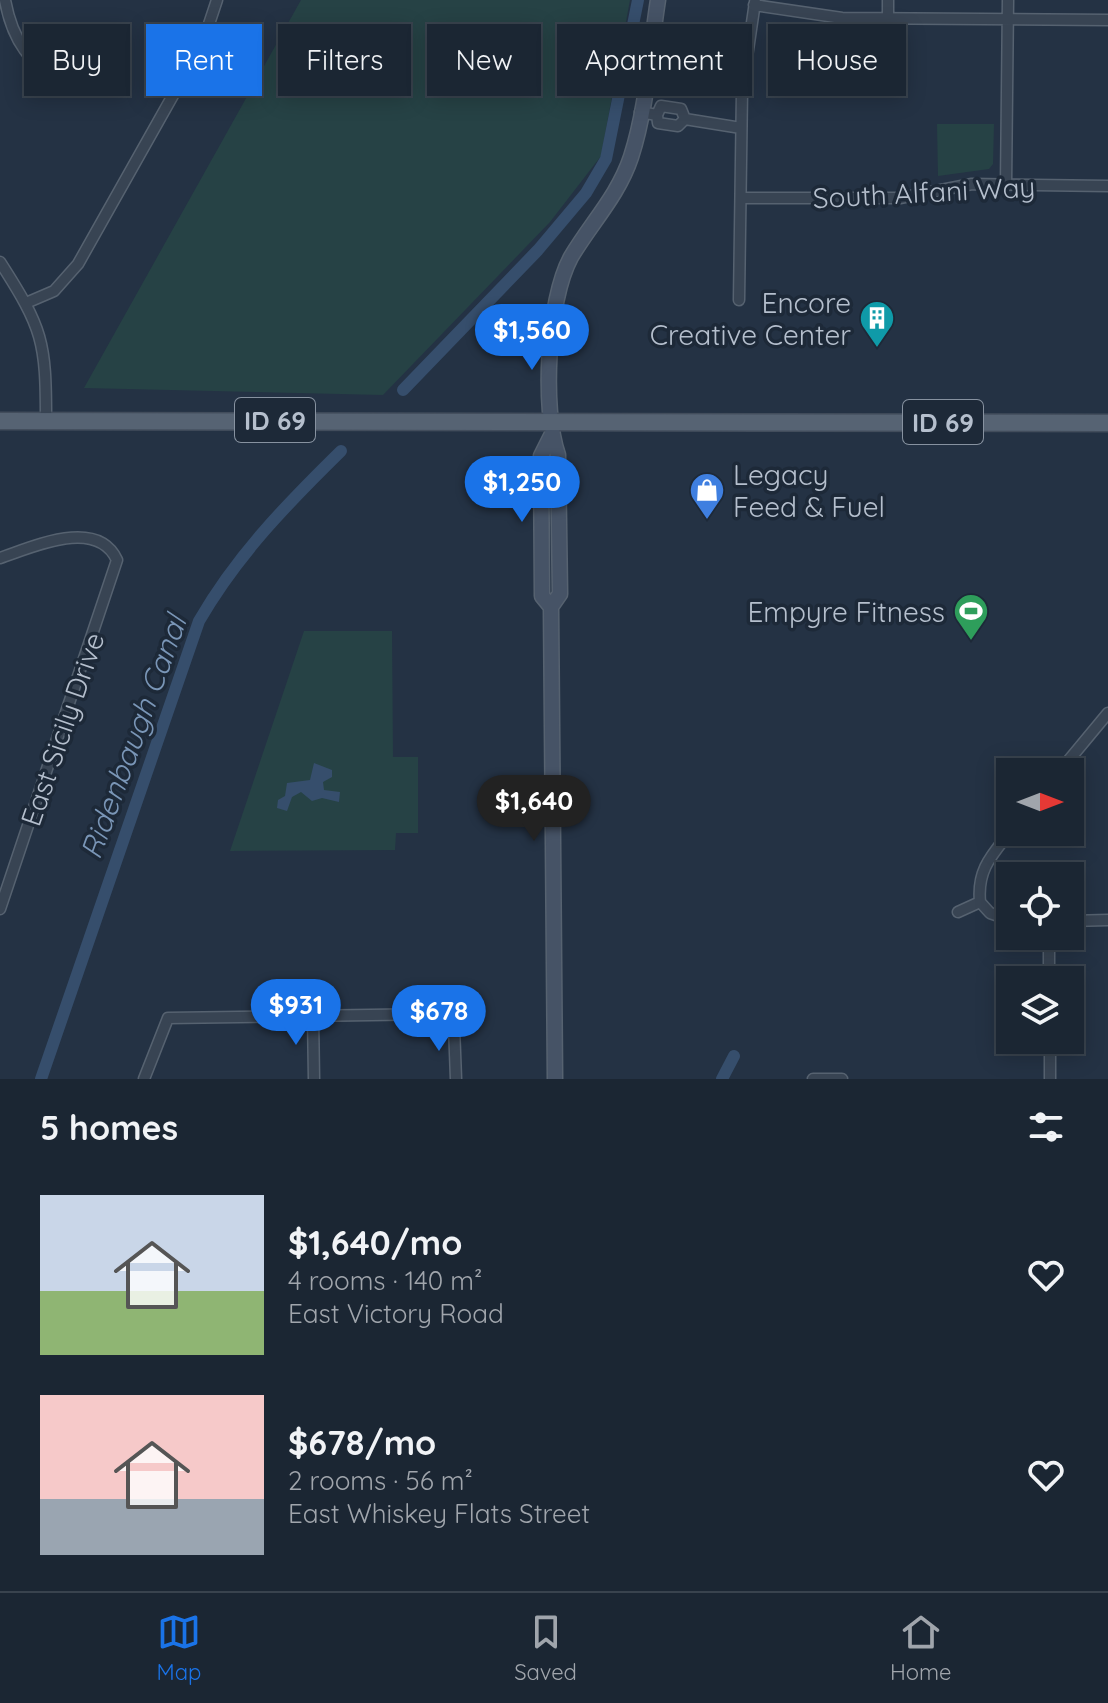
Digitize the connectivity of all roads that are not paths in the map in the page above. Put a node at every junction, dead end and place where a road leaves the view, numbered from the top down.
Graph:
1 (5, 0) edge
2 (217, 0) edge
3 (658, 0) edge
4 (888, 0) edge
5 (1008, 0) edge
6 (755, 2) edge
7 (888, 19) junction
8 (1008, 20) junction
9 (1108, 20) edge
10 (24, 50) edge
11 (640, 112) junction
12 (657, 115) junction
13 (685, 119) junction
14 (741, 128) junction
15 (1006, 185) junction
16 (1108, 186) edge
17 (741, 198) junction
18 (0, 262) edge
19 (739, 300) dead end
20 (26, 303) junction
21 (0, 421) edge
22 (46, 421) junction
23 (1108, 423) edge
24 (551, 428) junction
25 (0, 558) edge
26 (1108, 713) edge
27 (1071, 758) edge
28 (999, 846) edge
29 (980, 902) junction
30 (0, 909) edge
31 (958, 912) dead end
32 (996, 915) edge
33 (1108, 920) edge
34 (1084, 921) edge
35 (313, 1015) junction
36 (1050, 1054) edge
37 (144, 1079) edge
38 (314, 1079) edge
39 (456, 1079) edge
40 (555, 1079) edge
41 (813, 1079) edge
42 (842, 1079) edge
43 (1050, 1079) edge

1 - 10 street
2 - 20 street
3 - 11 main road
4 - 7 street
5 - 8 street
6 - 7 street
6 - 14 street
7 - 8 street
8 - 9 street
8 - 15 street
11 - 12 street
11 - 24 main road
12 - 13 street
12 - 13 street
13 - 14 street
14 - 17 street
15 - 16 street, South Alfani Way
15 - 17 street, South Alfani Way
17 - 19 street
18 - 20 street
20 - 22 street
21 - 22 main road, ID 69
22 - 24 main road, ID 69
23 - 24 main road, ID 69
24 - 40 main road
25 - 30 street, East Sicily Drive
26 - 27 street
28 - 29 street
29 - 31 street
29 - 32 street
33 - 34 street
35 - 37 street
35 - 38 street
35 - 39 street
36 - 43 street
41 - 42 street

